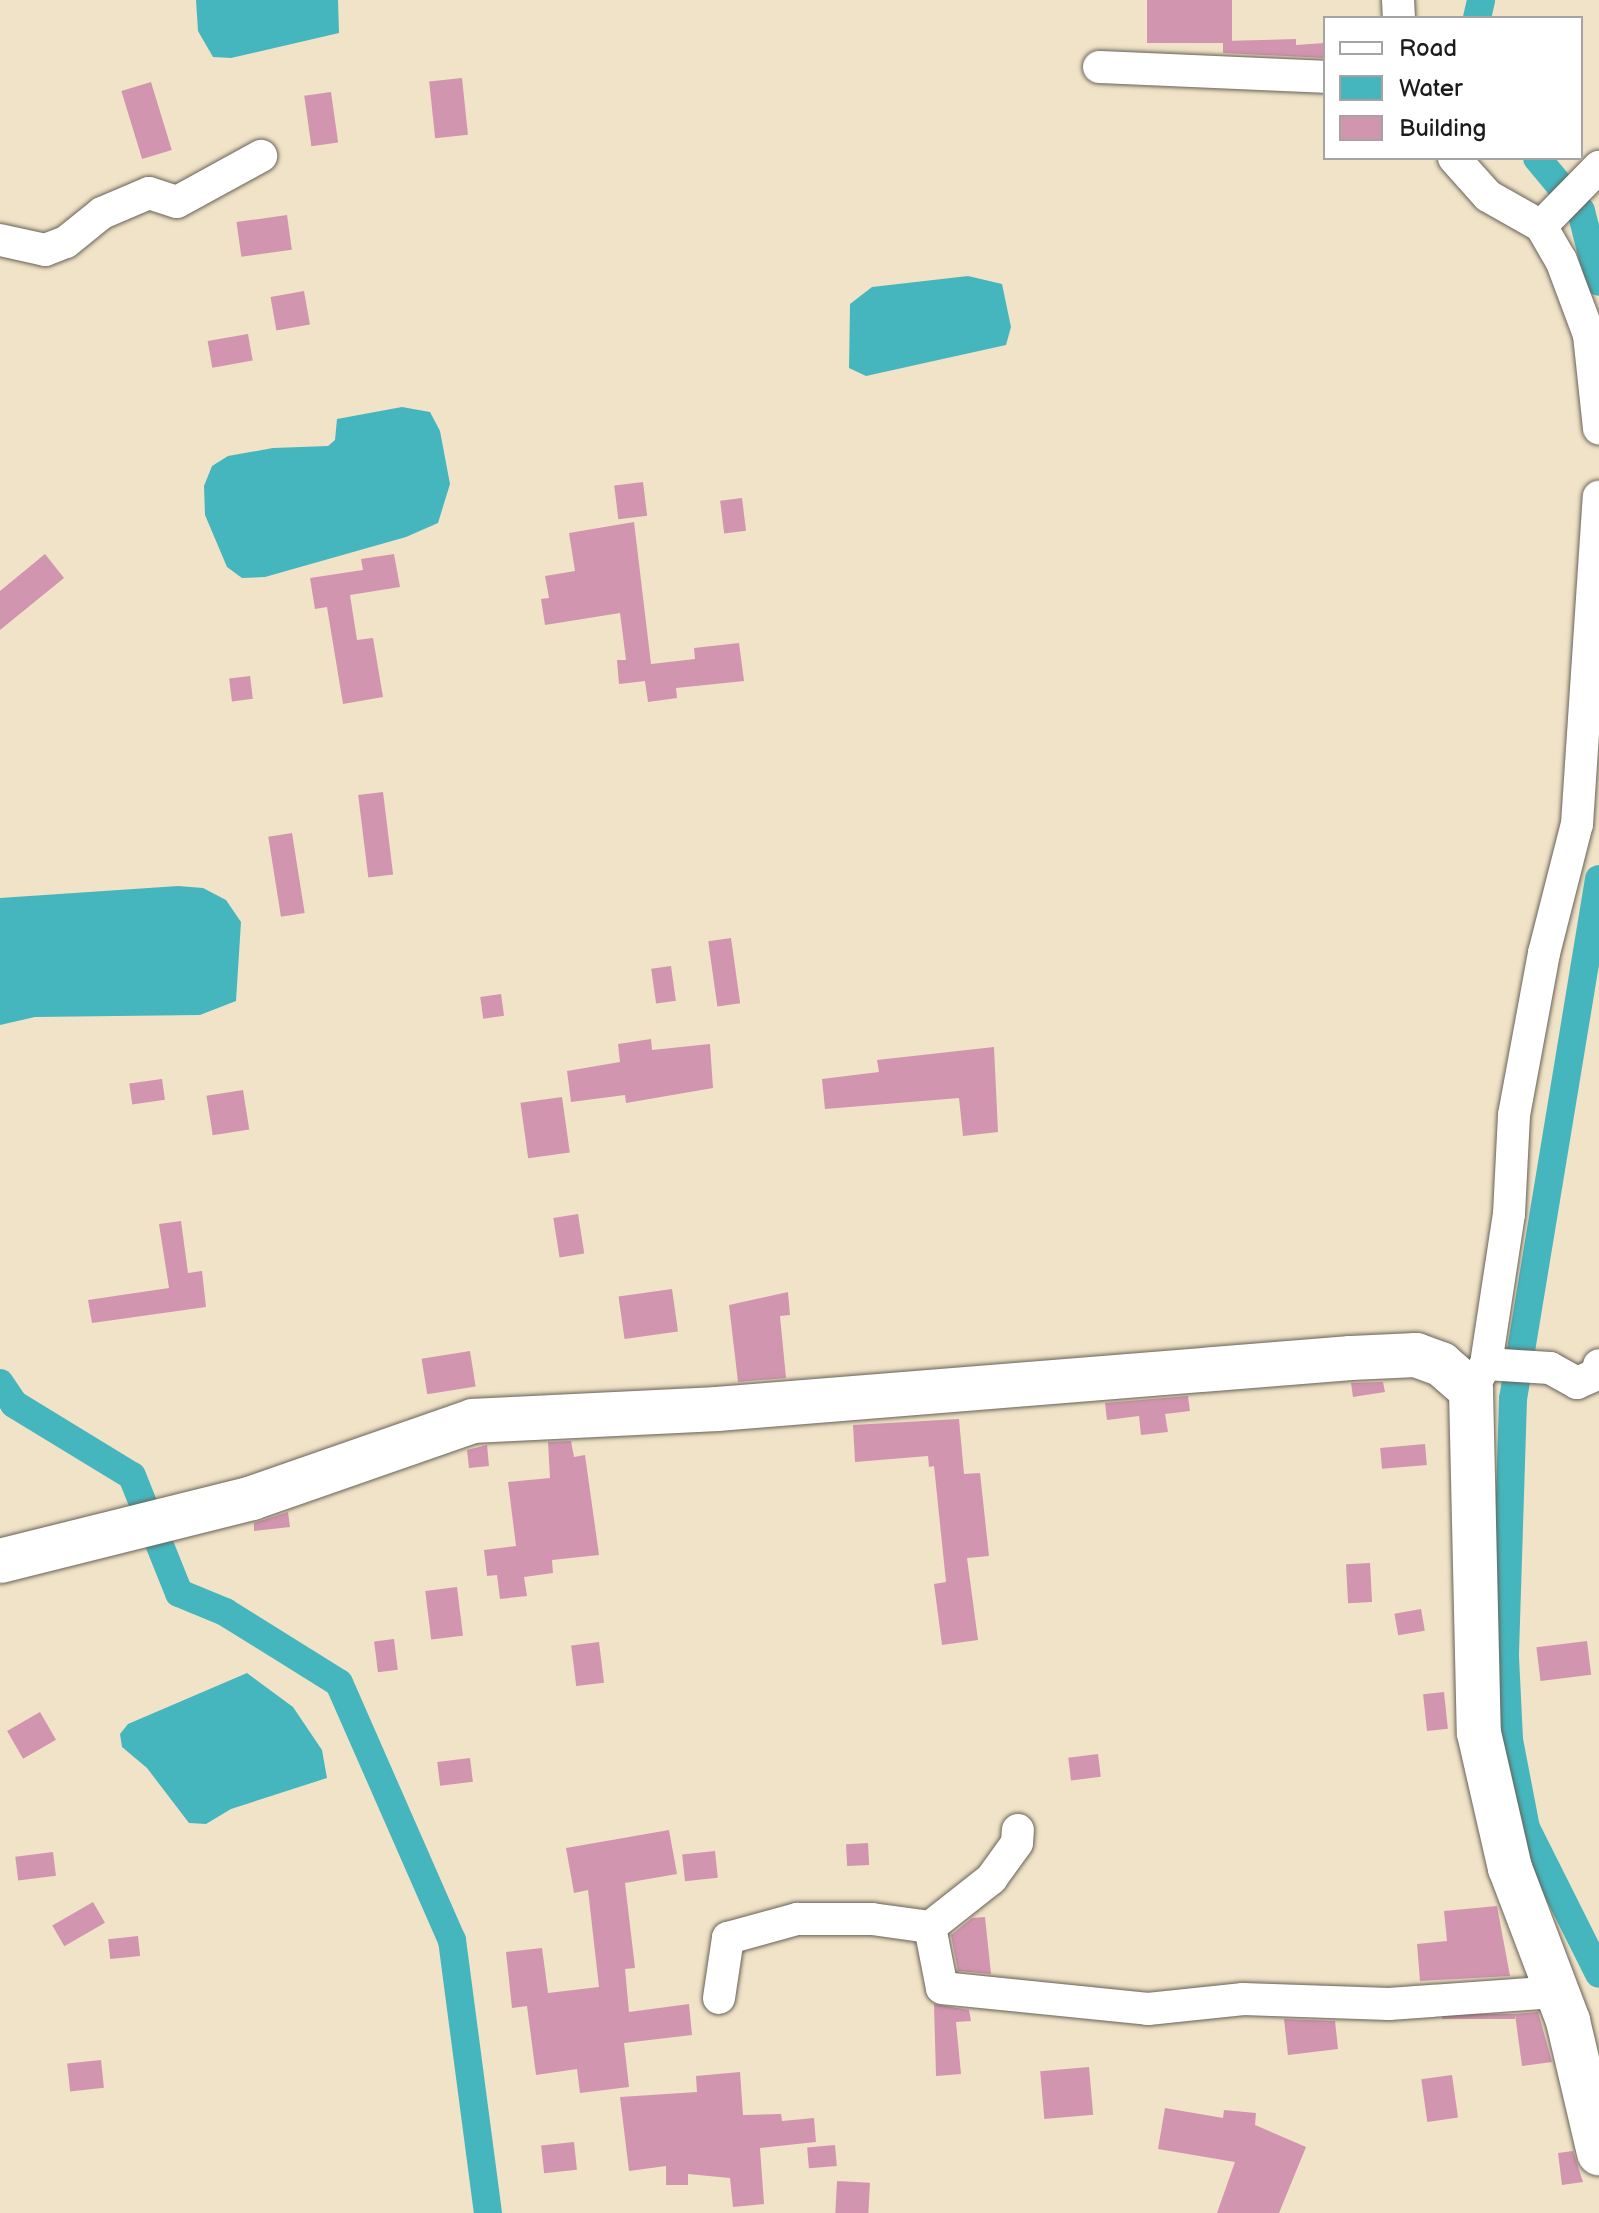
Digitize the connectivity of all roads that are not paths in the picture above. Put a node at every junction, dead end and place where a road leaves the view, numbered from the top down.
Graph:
1 (1099, 67) dead end
2 (1323, 77) edge
3 (261, 156) dead end
4 (1456, 160) edge
5 (1599, 167) edge
6 (1550, 216) junction
7 (0, 240) edge
8 (1599, 422) edge
9 (1599, 428) edge
10 (1599, 497) edge
11 (1599, 1365) edge
12 (1487, 1373) junction
13 (0, 1561) edge
14 (1018, 1830) dead end
15 (930, 1927) junction
16 (1555, 1992) junction
17 (719, 1998) dead end
18 (1599, 2153) edge

1 - 2 street
3 - 7 street
4 - 6 street
5 - 6 street
6 - 8 street
8 - 9 street
10 - 12 street
11 - 12 street
12 - 13 main road
12 - 16 main road
14 - 15 street
15 - 16 street
15 - 17 street
16 - 18 main road

